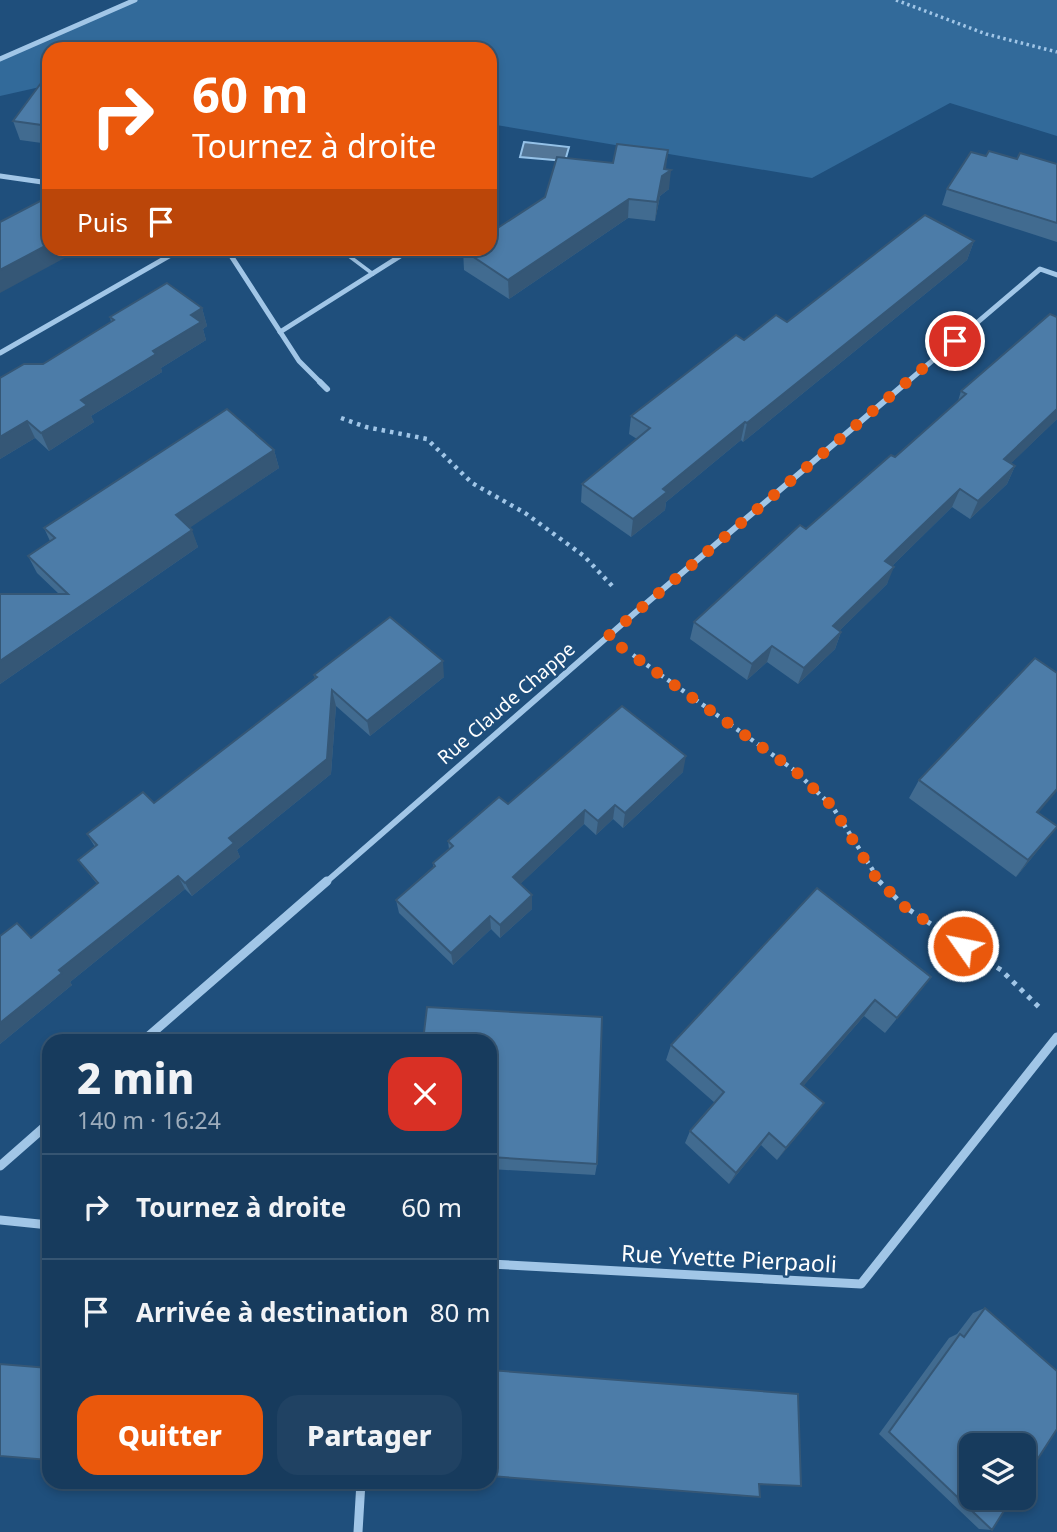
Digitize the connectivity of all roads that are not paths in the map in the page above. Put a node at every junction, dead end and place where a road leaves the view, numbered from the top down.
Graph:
1 (135, 0) edge
2 (0, 59) edge
3 (0, 176) edge
4 (42, 182) edge
5 (169, 256) edge
6 (231, 256) edge
7 (349, 256) edge
8 (402, 256) dead end
9 (373, 274) junction
10 (1057, 275) edge
11 (280, 332) junction
12 (0, 353) edge
13 (327, 389) road end
14 (151, 1034) edge
15 (1057, 1037) edge
16 (42, 1129) edge
17 (0, 1166) edge
18 (0, 1220) edge
19 (42, 1223) edge
20 (497, 1264) edge
21 (361, 1489) edge
22 (358, 1532) edge

1 - 2 street
3 - 4 street
5 - 12 street
6 - 11 street
7 - 9 lane
8 - 9 street
9 - 11 street
10 - 14 street, Rue Claude Chappe
11 - 13 street
15 - 20 street, Rue Yvette Pierpaoli
16 - 17 street
18 - 19 street
21 - 22 street

